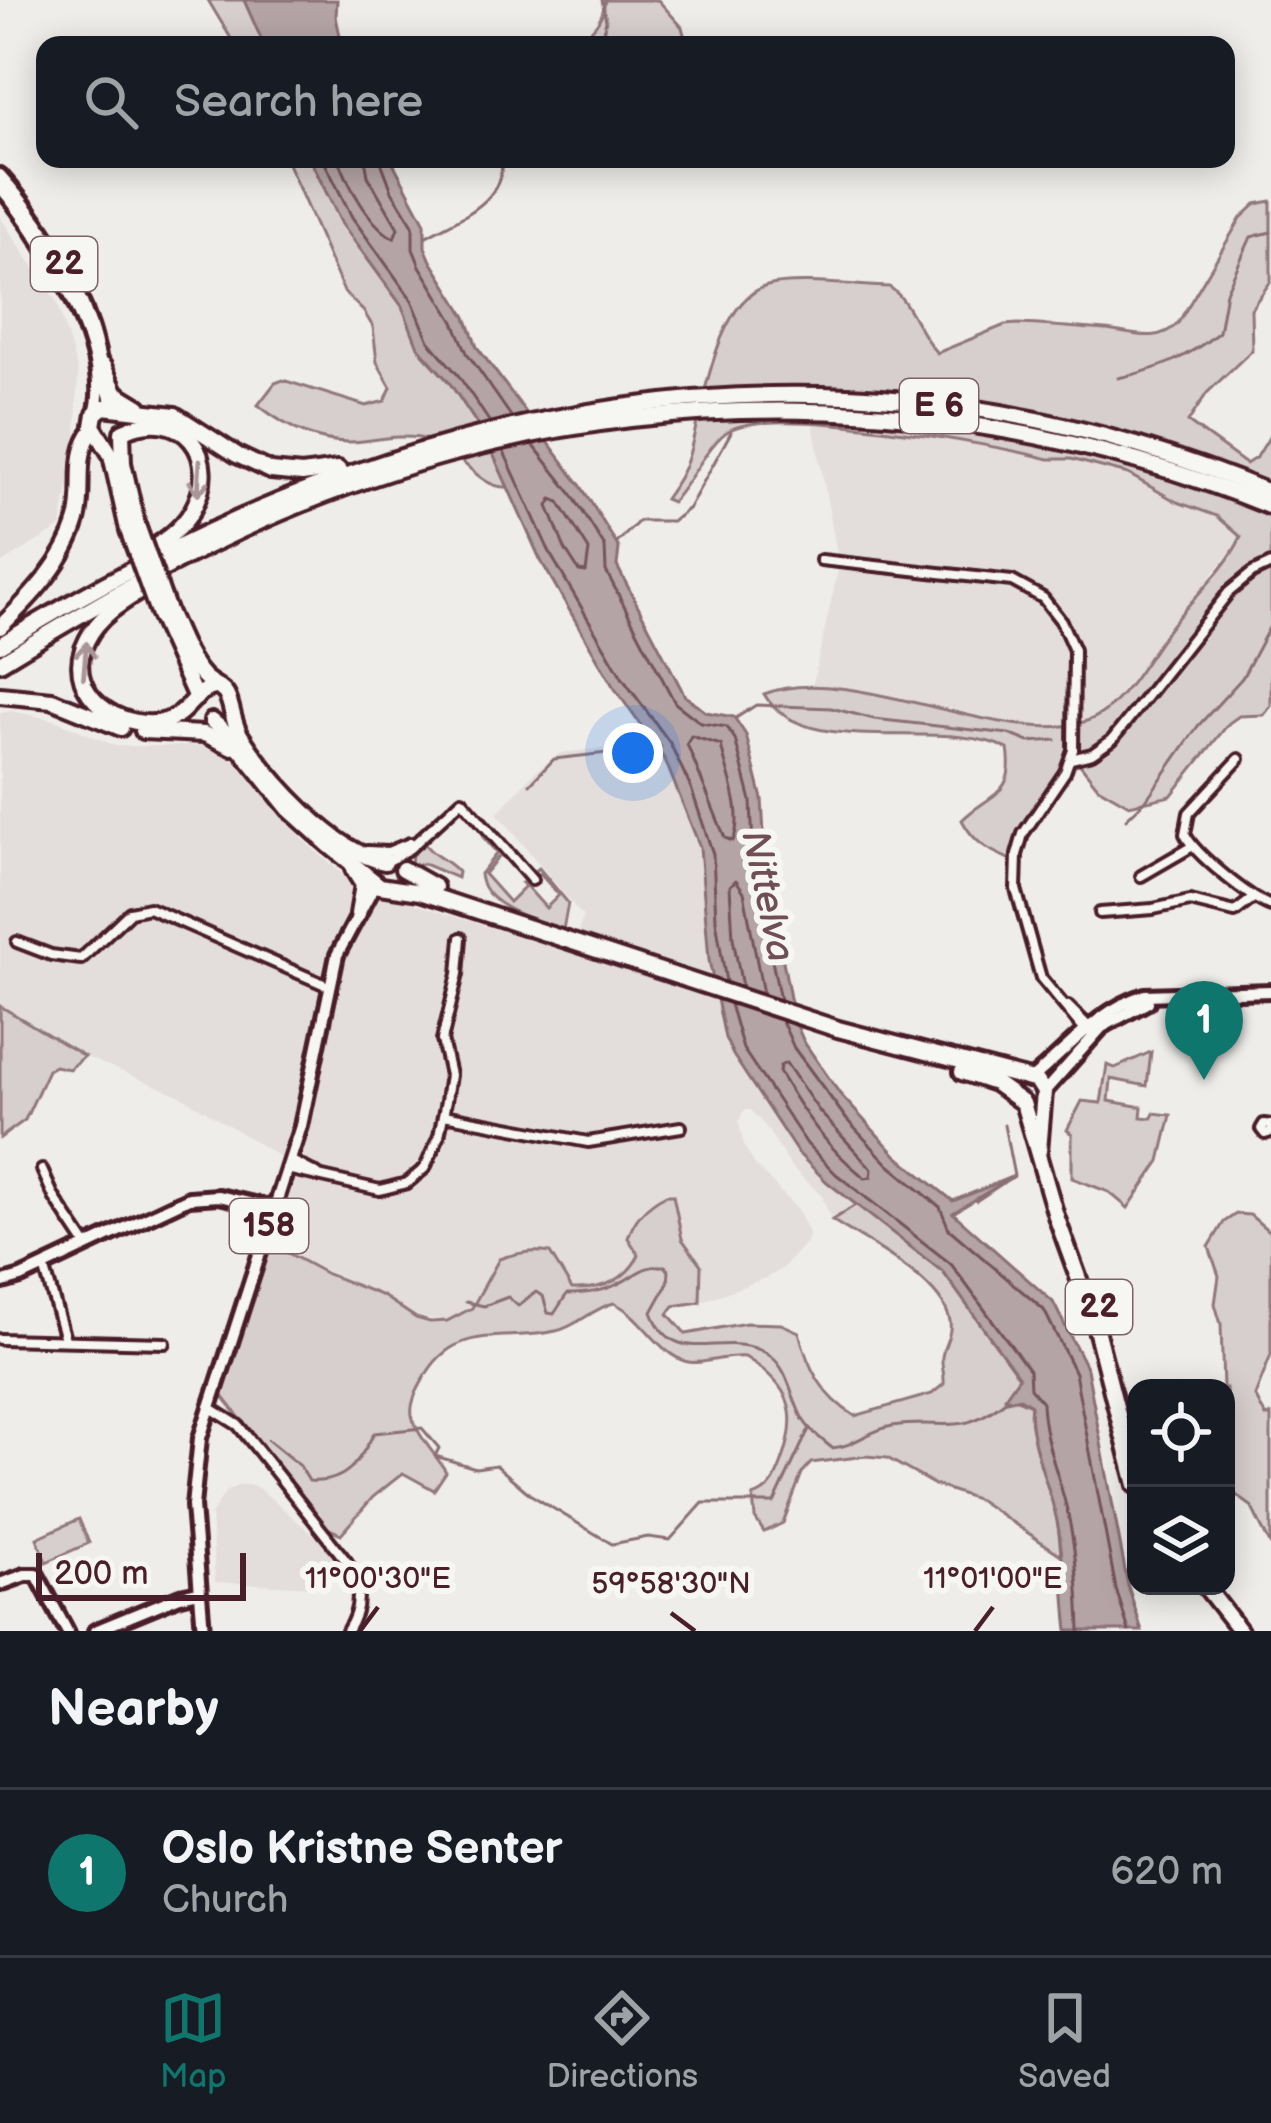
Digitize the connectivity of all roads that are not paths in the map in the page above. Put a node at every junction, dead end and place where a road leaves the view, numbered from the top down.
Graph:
1 (0, 175) edge
2 (0, 187) edge
3 (103, 366) junction
4 (116, 408) junction
5 (150, 411) junction
6 (599, 415) junction
7 (96, 426) junction
8 (123, 431) junction
9 (440, 450) junction
10 (378, 462) junction
11 (1271, 493) edge
12 (1271, 508) edge
13 (132, 527) junction
14 (216, 542) junction
15 (821, 560) dead end
16 (1271, 564) edge
17 (110, 580) junction
18 (163, 613) junction
19 (0, 626) edge
20 (0, 645) edge
21 (193, 662) junction
22 (0, 663) edge
23 (215, 687) junction
24 (0, 694) edge
25 (196, 700) junction
26 (229, 708) junction
27 (209, 720) junction
28 (150, 731) junction
29 (252, 759) junction
30 (1071, 759) junction
31 (1239, 759) dead end
32 (414, 844) junction
33 (340, 847) junction
34 (1191, 847) junction
35 (395, 865) junction
36 (1141, 876) dead end
37 (526, 878) dead end
38 (384, 884) junction
39 (1252, 898) junction
40 (1271, 906) edge
41 (1100, 913) dead end
42 (358, 914) junction
43 (542, 931) junction
44 (461, 938) dead end
45 (17, 942) dead end
46 (332, 973) junction
47 (328, 986) junction
48 (1271, 991) edge
49 (838, 1029) junction
50 (1088, 1030) junction
51 (1028, 1080) junction
52 (1042, 1096) junction
53 (1021, 1100) junction
54 (444, 1115) junction
55 (681, 1127) dead end
56 (1039, 1151) junction
57 (289, 1165) junction
58 (42, 1170) dead end
59 (273, 1213) junction
60 (86, 1245) junction
61 (44, 1265) junction
62 (0, 1283) edge
63 (0, 1339) edge
64 (65, 1340) junction
65 (165, 1343) dead end
66 (209, 1407) junction
67 (1127, 1450) edge
68 (0, 1585) edge
69 (200, 1592) junction
70 (1212, 1595) edge
71 (67, 1631) edge
72 (95, 1631) edge
73 (203, 1631) edge
74 (347, 1631) edge
75 (1240, 1631) edge

1 - 3 main road, 22
2 - 7 main road, 22
3 - 4 main road, 22
3 - 5 highway
4 - 5 highway
4 - 7 highway
4 - 8 highway, 22
5 - 10 highway
6 - 9 highway, E 6
6 - 11 highway, E 6
6 - 12 highway, E 6
7 - 8 highway
7 - 13 highway, 22
7 - 19 highway
8 - 13 highway, 22
8 -> 17 highway
9 - 10 highway, E 6
9 - 14 highway, E 6
10 - 17 highway, E 6
13 - 18 highway, 22, bridge
14 - 22 highway, E 6
25 -> 14 highway
15 - 30 street
16 - 30 street
17 - 20 highway, E 6
18 - 21 highway, 22
18 - 25 highway, 22
21 - 23 highway, 22
21 - 29 highway, 22
23 - 25 highway
23 - 26 highway, 22
24 - 28 highway
25 - 27 highway, 22
26 - 27 highway
26 - 29 highway, 22
27 - 28 highway
27 - 29 highway, 22
28 - 29 highway
29 - 33 highway, 22
30 - 50 street
31 - 34 street
32 - 33 street
32 - 35 street
32 - 37 street
33 - 35 highway, 22
33 - 38 highway, 22
33 - 42 highway, 22
34 - 36 street
34 - 39 street
35 - 38 highway
35 - 38 highway
35 - 43 highway, 22
38 - 42 main road, 158
38 - 43 highway, 22
38 - 46 main road, 158
39 - 40 street
39 - 41 street
42 - 46 main road, 158
43 - 49 highway, 22
44 - 54 street
45 - 47 street
46 - 47 main road, 158
47 - 57 main road, 158
48 - 50 main road
49 - 51 highway, 22
49 - 53 highway, 22
50 - 51 main road
50 - 52 main road
51 - 52 highway, 22
51 - 53 highway
52 - 53 highway
52 - 56 highway, 22
53 - 56 highway, 22
54 - 55 street
54 - 57 street
56 - 67 highway, 22
57 - 59 main road, 158
58 - 60 street
59 - 60 main road
59 - 66 main road, 158
60 - 61 main road
61 - 62 main road
61 - 64 street
63 - 64 street
64 - 65 street
66 - 69 main road, 158
66 - 74 street
68 - 71 main road
69 - 72 main road
69 - 73 main road, 158
70 - 75 highway

